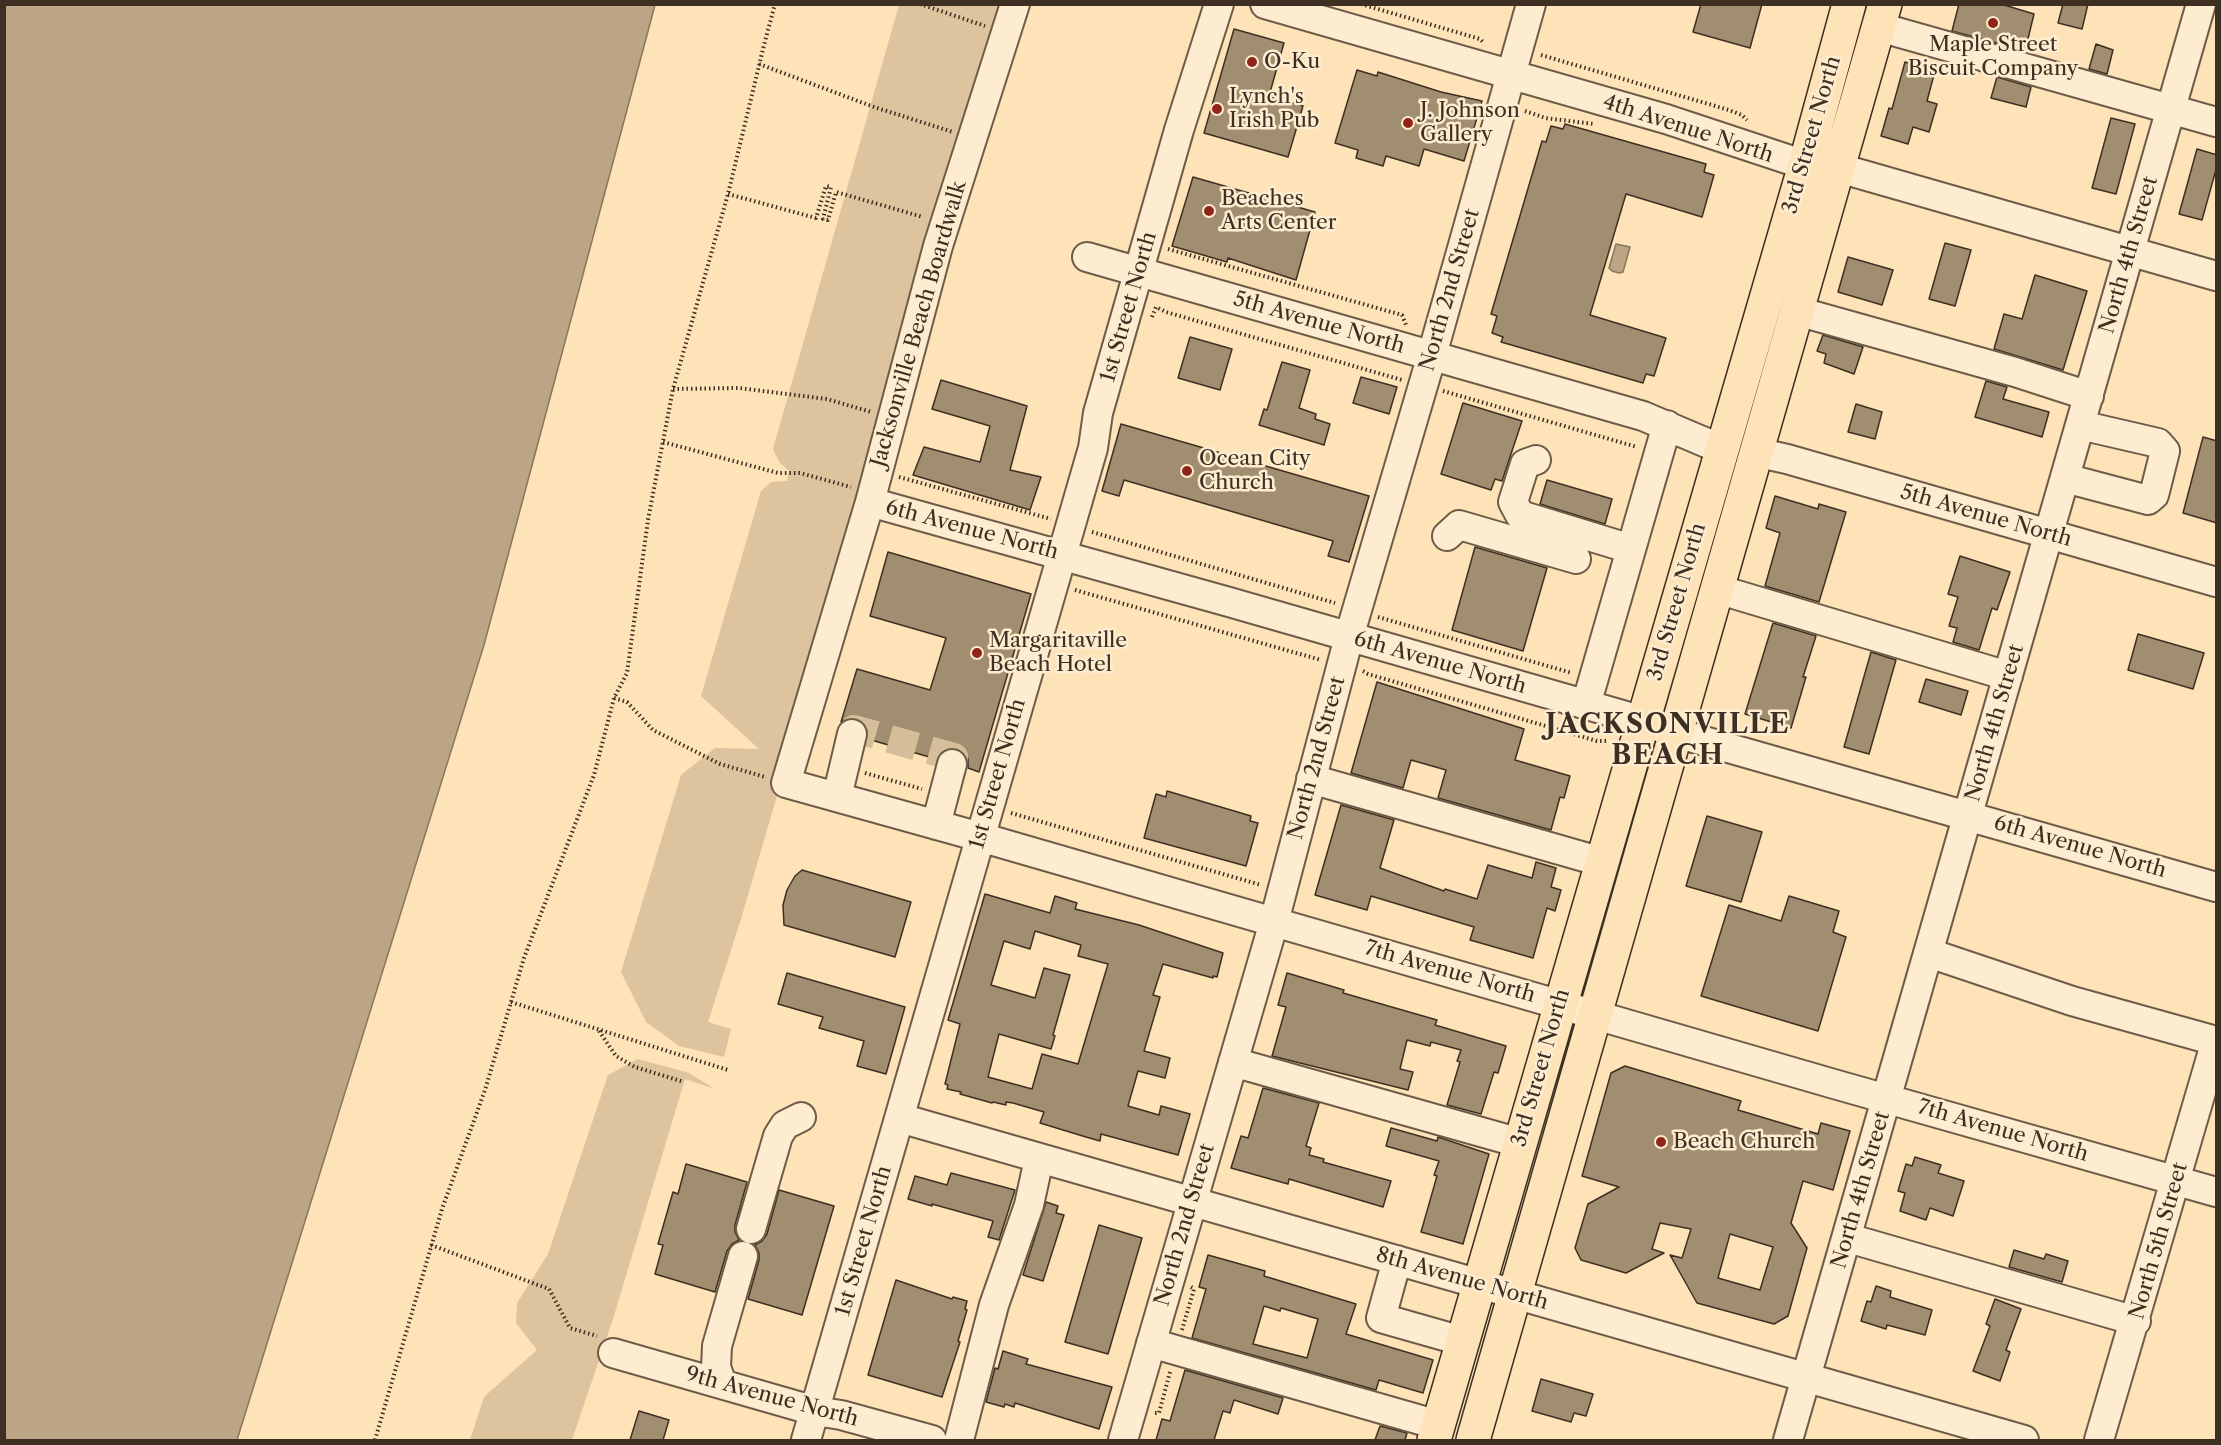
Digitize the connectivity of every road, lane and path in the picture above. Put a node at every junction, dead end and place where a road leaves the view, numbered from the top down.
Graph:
1 (775, 4) edge
2 (920, 4) edge
3 (1015, 4) edge
4 (1219, 4) edge
5 (1265, 4) edge
6 (1361, 4) edge
7 (1531, 4) edge
8 (1849, 4) edge
9 (2201, 4) edge
10 (1882, 16) edge
11 (1006, 33) junction
12 (1490, 49) dead end
13 (1538, 54) dead end
14 (759, 64) junction
15 (1511, 75) junction
16 (1503, 104) junction
17 (2171, 109) junction
18 (2217, 122) edge
19 (1597, 124) dead end
20 (1750, 128) dead end
21 (973, 138) junction
22 (1804, 165) junction
23 (1839, 168) junction
24 (728, 194) junction
25 (926, 218) dead end
26 (2130, 252) junction
27 (1088, 256) dead end
28 (1140, 272) junction
29 (2217, 276) edge
30 (1797, 310) junction
31 (1148, 328) dead end
32 (1432, 355) junction
33 (1406, 381) dead end
34 (673, 390) junction
35 (1442, 391) dead end
36 (2089, 396) junction
37 (892, 418) junction
38 (1667, 425) junction
39 (2080, 425) junction
40 (663, 442) junction
41 (1721, 449) junction
42 (1755, 452) junction
43 (1659, 453) junction
44 (1536, 460) dead end
45 (2065, 478) junction
46 (873, 489) junction
47 (1072, 522) junction
48 (2049, 534) junction
49 (1448, 536) dead end
50 (1631, 549) junction
51 (1072, 558) junction
52 (1576, 559) dead end
53 (2217, 582) edge
54 (1717, 590) junction
55 (1071, 594) dead end
56 (1349, 637) junction
57 (2008, 676) junction
58 (614, 698) junction
59 (1586, 705) junction
60 (1643, 721) junction
61 (1676, 733) junction
62 (852, 734) dead end
63 (952, 764) dead end
64 (844, 767) junction
65 (1311, 779) junction
66 (786, 783) junction
67 (944, 795) junction
68 (837, 797) junction
69 (1968, 815) junction
70 (936, 825) junction
71 (990, 839) junction
72 (1602, 862) junction
73 (1261, 885) dead end
74 (2217, 887) edge
75 (1274, 922) junction
76 (1929, 953) junction
77 (511, 1002) junction
78 (1560, 1003) junction
79 (1595, 1013) junction
80 (598, 1029) junction
81 (2216, 1041) edge
82 (1233, 1062) junction
83 (728, 1070) dead end
84 (684, 1082) dead end
85 (1888, 1098) junction
86 (801, 1117) dead end
87 (900, 1118) junction
88 (1520, 1143) junction
89 (1039, 1159) junction
90 (2177, 1180) junction
91 (2217, 1192) edge
92 (1192, 1203) junction
93 (1848, 1238) junction
94 (431, 1245) junction
95 (1397, 1260) junction
96 (1479, 1283) junction
97 (1515, 1296) junction
98 (2136, 1321) junction
99 (1462, 1341) junction
100 (1152, 1343) junction
101 (610, 1346) joint
102 (1806, 1378) junction
103 (722, 1384) junction
104 (815, 1411) junction
105 (1436, 1433) edge
106 (375, 1440) edge
107 (807, 1440) edge
108 (932, 1440) edge
109 (959, 1440) edge
110 (1124, 1440) edge
111 (1473, 1440) edge
112 (1788, 1440) edge
113 (2024, 1440) edge
114 (2099, 1440) edge

1 - 14 path
2 - 11 path
3 - 11 street, Jacksonville Beach Boardwalk
4 - 28 street, 1st Street North
5 - 15 street, 4th Avenue North
6 - 12 path
7 - 15 street, North 2nd Street
8 - 22 main road, 3rd Street North
9 - 17 street, North 4th Street
10 - 17 street
10 - 23 main road, 3rd Street North
11 - 21 street, Jacksonville Beach Boardwalk
13 - 20 path
14 - 21 path
14 - 24 path
15 - 16 street, North 2nd Street
15 - 22 street, 4th Avenue North
16 - 19 path
16 - 32 street, North 2nd Street
17 - 18 street
17 - 26 street, North 4th Street
21 - 37 street, Jacksonville Beach Boardwalk
22 - 23 street, 4th Avenue North
22 - 41 main road, 3rd Street North
23 - 26 street, 4th Avenue North
23 - 30 main road, 3rd Street North
24 - 25 path
24 - 34 path
26 - 29 street, 4th Avenue North
26 - 36 street, North 4th Street
27 - 28 street, 5th Avenue North
28 - 32 street, 5th Avenue North
28 - 47 street, 1st Street North
30 - 36 street
30 - 42 main road, 3rd Street North
31 - 33 path
32 - 38 street, 5th Avenue North
32 - 56 street, North 2nd Street
34 - 37 path
34 - 40 path
35 - 43 path
36 - 39 street, North 4th Street
37 - 46 street, Jacksonville Beach Boardwalk
38 - 41 street, 5th Avenue North
38 - 43 street
39 - 45 street, North 4th Street
39 - 45 street
40 - 46 path
40 - 58 path
41 - 60 main road, 3rd Street North
42 - 48 street, 5th Avenue North
42 - 54 main road, 3rd Street North
43 - 50 street
44 - 50 street
45 - 48 street, North 4th Street
46 - 47 path
46 - 51 street, 6th Avenue North
46 - 66 street, Jacksonville Beach Boardwalk
47 - 51 street, 1st Street North
47 - 51 path
48 - 53 street, 5th Avenue North
48 - 57 street, North 4th Street
49 - 52 street
50 - 59 street
51 - 55 path
51 - 56 street, 6th Avenue North
51 - 71 street, 1st Street North
54 - 57 street
54 - 61 main road, 3rd Street North
56 - 59 street, 6th Avenue North
56 - 65 street, North 2nd Street
57 - 69 street, North 4th Street
58 - 66 path
58 - 77 path
59 - 60 street, 6th Avenue North
60 - 61 street, 6th Avenue North
60 - 72 main road, 3rd Street North
61 - 69 street, 6th Avenue North
61 - 79 main road, 3rd Street North
62 - 64 street
63 - 67 street
64 - 67 path
64 - 68 street
65 - 72 street
65 - 75 street, North 2nd Street
66 - 68 street, 7th Avenue North
67 - 70 street
68 - 70 street, 7th Avenue North
69 - 74 street, 6th Avenue North
69 - 76 street, North 4th Street
70 - 71 street, 7th Avenue North
71 - 73 path
71 - 75 street, 7th Avenue North
71 - 87 street, 1st Street North
72 - 78 main road, 3rd Street North
75 - 78 street, 7th Avenue North
75 - 82 street, North 2nd Street
76 - 81 street
76 - 85 street, North 4th Street
77 - 80 path
77 - 94 path
78 - 79 street, 7th Avenue North
78 - 88 main road, 3rd Street North
79 - 85 street, 7th Avenue North
79 - 97 main road, 3rd Street North
80 - 83 path
80 - 84 path
81 - 90 street, North 5th Street
82 - 88 street
82 - 92 street, North 2nd Street
85 - 90 street, 7th Avenue North
85 - 93 street, North 4th Street
86 - 103 street
87 - 89 street, 8th Avenue North
87 - 104 street, 1st Street North
88 - 96 main road, 3rd Street North
89 - 92 street, 8th Avenue North
89 - 109 street
90 - 91 street, 7th Avenue North
90 - 98 street, North 5th Street
92 - 95 street, 8th Avenue North
92 - 100 street, North 2nd Street
93 - 98 street
93 - 102 street, North 4th Street
94 - 101 path
94 - 106 path
95 - 96 street, 8th Avenue North
95 - 99 street
96 - 97 street, 8th Avenue North
96 - 99 main road, 3rd Street North
97 - 102 street, 8th Avenue North
97 - 111 main road, 3rd Street North
98 - 114 street, North 5th Street
99 - 105 main road, 3rd Street North
100 - 105 street
100 - 110 street, North 2nd Street
101 - 103 street, 9th Avenue North
102 - 112 street, North 4th Street
102 - 113 street, 8th Avenue North
103 - 104 street, 9th Avenue North
104 - 107 street, 1st Street North
104 - 108 street, 9th Avenue North

